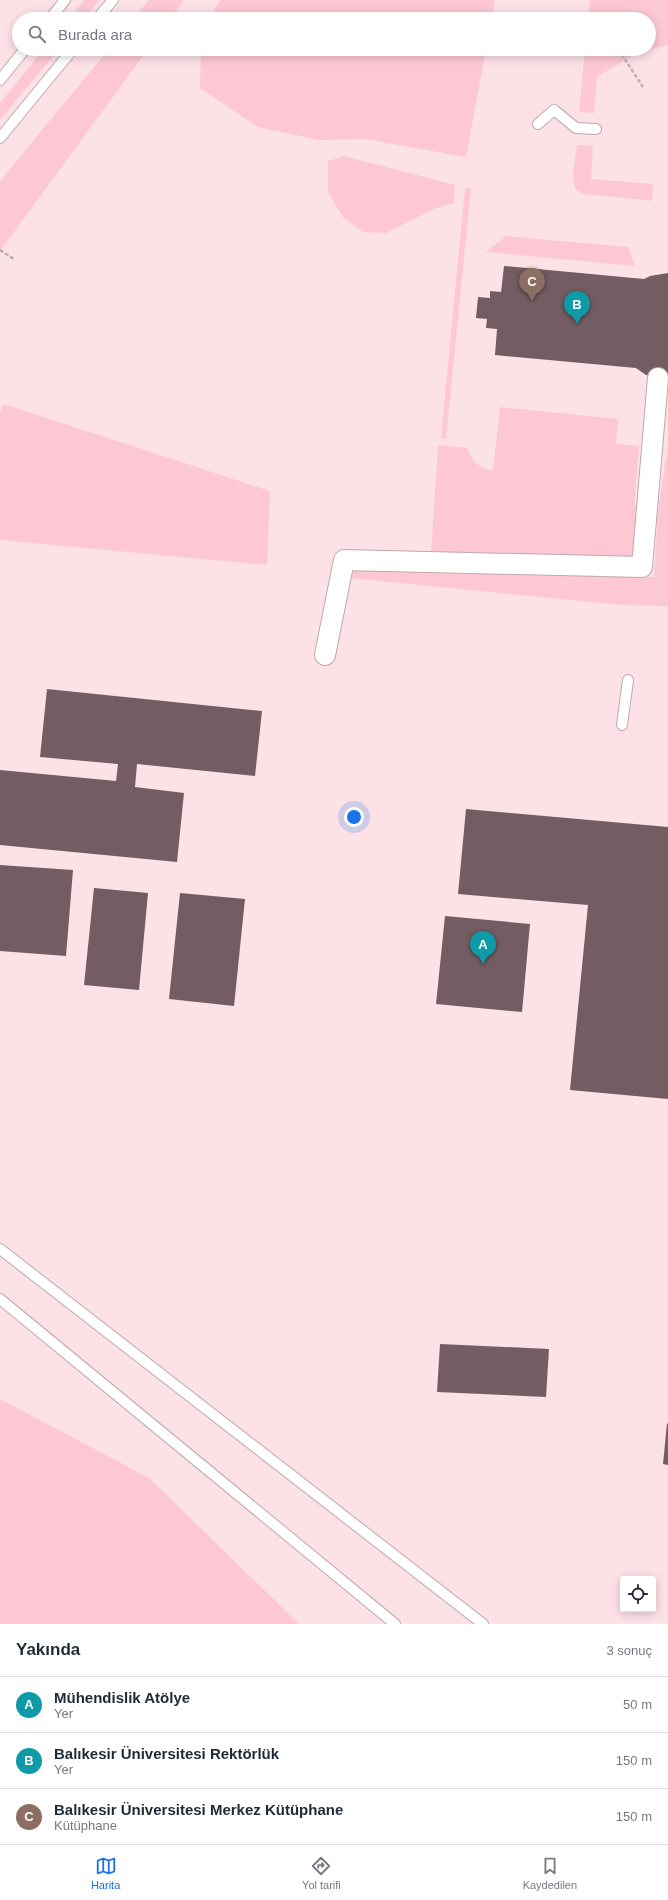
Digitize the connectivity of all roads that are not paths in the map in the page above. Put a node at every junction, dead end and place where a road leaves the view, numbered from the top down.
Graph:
1 (65, 0) edge
2 (113, 0) edge
3 (56, 12) edge
4 (103, 12) edge
5 (19, 56) edge
6 (67, 56) edge
7 (0, 80) edge
8 (538, 124) dead end
9 (596, 129) dead end
10 (0, 138) edge
11 (658, 378) dead end
12 (325, 655) dead end
13 (628, 680) dead end
14 (622, 725) dead end
15 (0, 1249) edge
16 (0, 1299) edge
17 (395, 1624) edge
18 (483, 1624) edge

1 - 3 lane
2 - 4 lane
5 - 7 lane
6 - 10 lane
8 - 9 lane
11 - 12 street
13 - 14 lane
15 - 18 lane
16 - 17 lane

